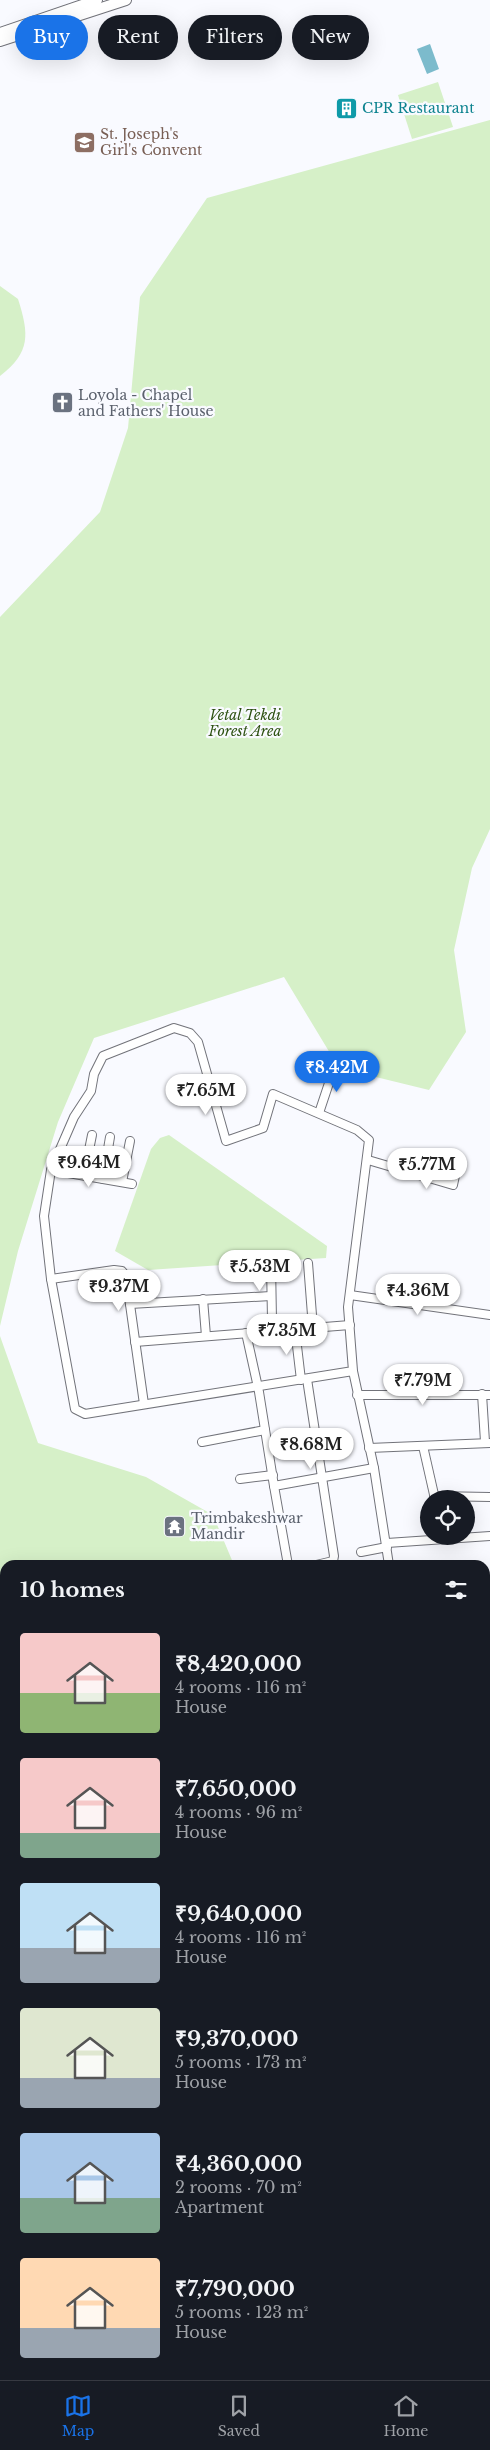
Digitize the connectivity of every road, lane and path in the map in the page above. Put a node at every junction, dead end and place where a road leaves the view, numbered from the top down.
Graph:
1 (97, 0) edge
2 (126, 0) edge
3 (0, 33) edge
4 (0, 41) edge
5 (335, 1065) dead end
6 (319, 1113) junction
7 (92, 1135) dead end
8 (110, 1137) dead end
9 (130, 1141) dead end
10 (368, 1160) junction
11 (458, 1162) dead end
12 (50, 1170) junction
13 (84, 1176) junction
14 (102, 1179) junction
15 (122, 1182) junction
16 (132, 1184) dead end
17 (308, 1263) dead end
18 (271, 1264) dead end
19 (51, 1279) junction
20 (350, 1295) junction
21 (271, 1296) junction
22 (203, 1299) junction
23 (130, 1304) junction
24 (490, 1316) edge
25 (272, 1320) dead end
26 (350, 1325) junction
27 (313, 1328) junction
28 (295, 1329) junction
29 (246, 1333) junction
30 (206, 1336) junction
31 (135, 1342) junction
32 (353, 1371) junction
33 (304, 1379) junction
34 (258, 1386) junction
35 (486, 1394) edge
36 (357, 1395) junction
37 (144, 1404) junction
38 (265, 1430) junction
39 (202, 1442) dead end
40 (487, 1443) edge
41 (423, 1446) junction
42 (369, 1448) junction
43 (374, 1468) junction
44 (273, 1475) junction
45 (323, 1477) junction
46 (240, 1479) dead end
47 (274, 1486) junction
48 (432, 1490) edge
49 (475, 1497) edge
50 (490, 1497) edge
51 (475, 1536) edge
52 (490, 1536) edge
53 (420, 1540) edge
54 (387, 1545) junction
55 (361, 1552) dead end
56 (287, 1560) edge
57 (333, 1560) edge
58 (388, 1560) edge

1 - 3 main road
2 - 4 main road
5 - 6 street
6 - 10 street
6 - 12 street
7 - 13 street
8 - 14 street
9 - 15 street
10 - 11 street
10 - 20 street
12 - 13 street
12 - 19 street
13 - 14 street
14 - 15 street
15 - 16 street
17 - 27 street
18 - 21 street
19 - 23 street
19 - 37 street
20 - 24 street
20 - 26 street
21 - 22 street
21 - 25 street
22 - 23 street
22 - 30 street
23 - 31 street
26 - 27 street
26 - 32 street
27 - 28 street
28 - 29 street
28 - 33 street
29 - 30 street
29 - 34 street
30 - 31 street
31 - 37 street
32 - 33 street
32 - 36 street
33 - 34 street
33 - 45 street
34 - 37 street
34 - 38 street
35 - 36 street
35 - 40 street
36 - 42 street
38 - 39 street
38 - 44 street
40 - 41 street
41 - 42 street
41 - 48 street
42 - 43 street
43 - 45 street
43 - 54 street
44 - 46 street
44 - 47 street
45 - 47 street
45 - 57 street
47 - 56 street
49 - 50 street
51 - 52 street
53 - 54 street
54 - 55 street
54 - 58 street

